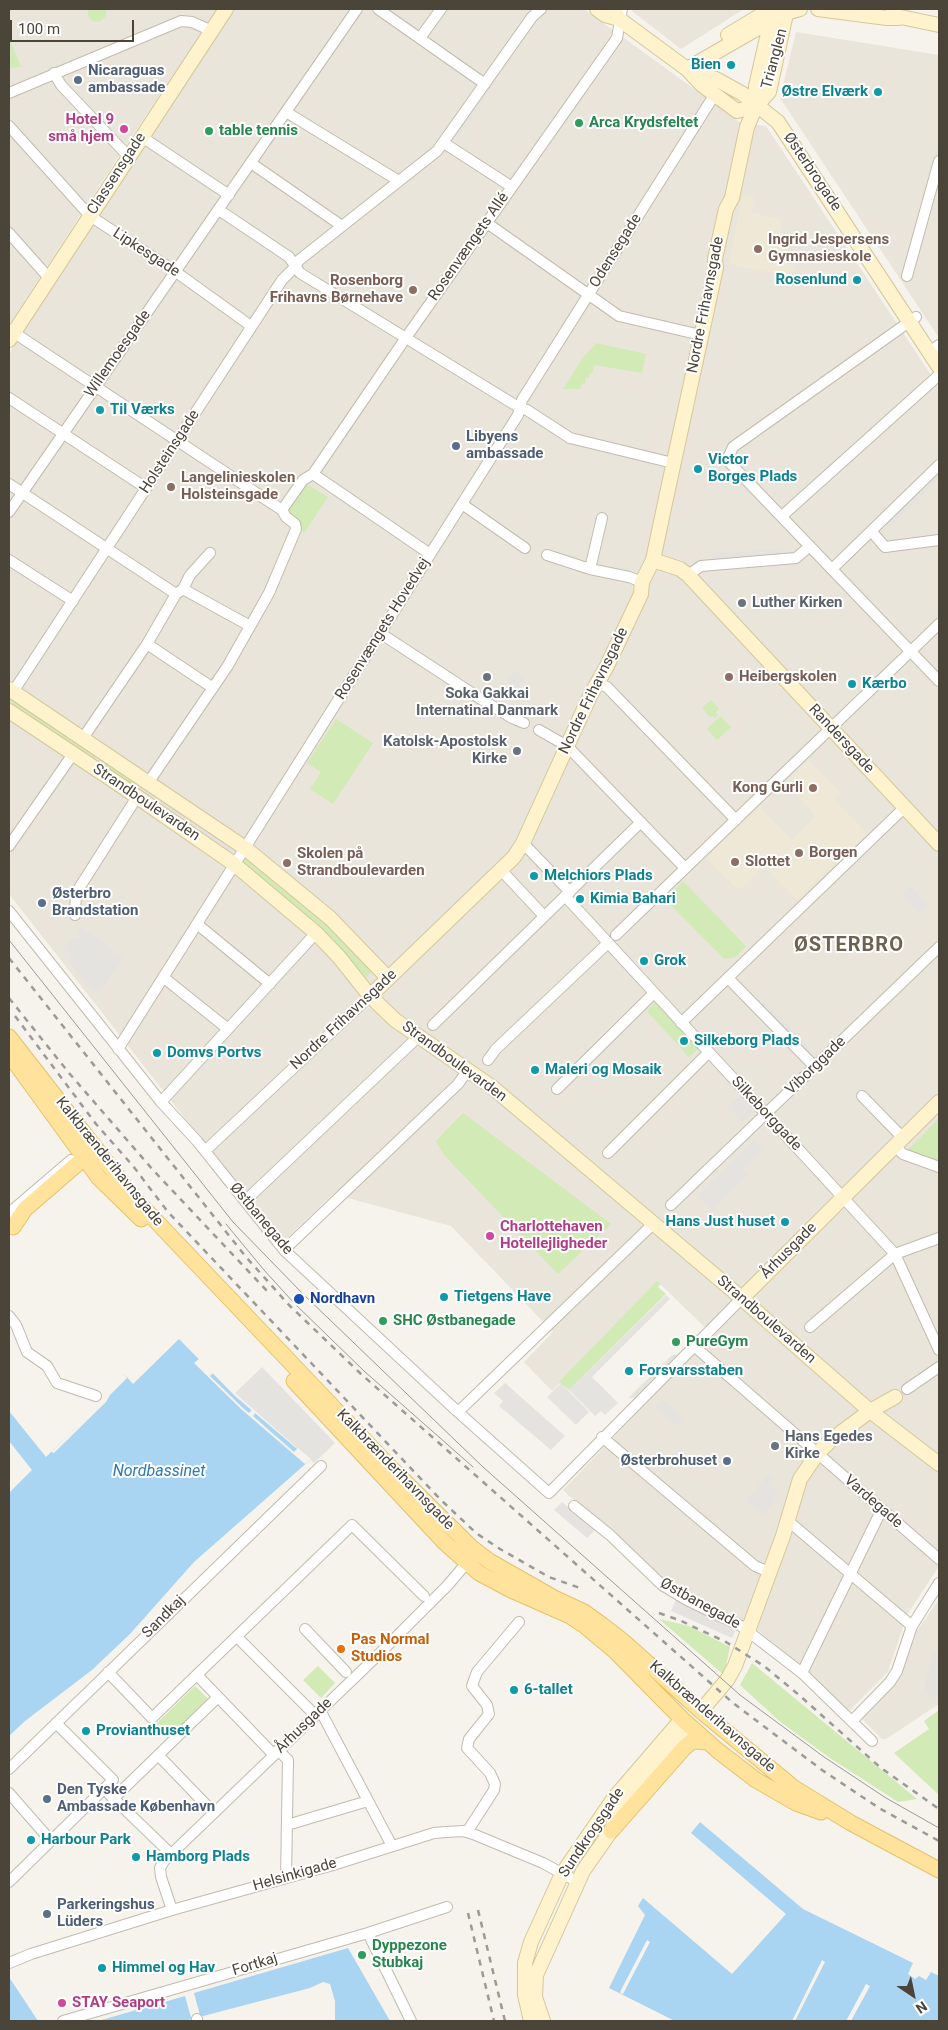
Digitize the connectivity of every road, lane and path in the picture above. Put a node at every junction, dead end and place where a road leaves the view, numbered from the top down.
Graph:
1 (226, 9) edge
2 (358, 9) edge
3 (378, 9) edge
4 (441, 9) edge
5 (541, 9) edge
6 (597, 9) edge
7 (800, 9) edge
8 (818, 9) edge
9 (870, 9) edge
10 (618, 12) edge
11 (773, 12) edge
12 (898, 18) junction
13 (939, 25) edge
14 (212, 31) junction
15 (420, 38) junction
16 (684, 67) junction
17 (54, 73) junction
18 (485, 84) junction
19 (9, 93) edge
20 (715, 94) junction
21 (756, 106) junction
22 (286, 112) junction
23 (9, 126) edge
24 (142, 137) junction
25 (444, 143) junction
26 (129, 157) junction
27 (939, 161) edge
28 (251, 163) junction
29 (399, 181) junction
30 (512, 187) junction
31 (229, 195) junction
32 (219, 210) junction
33 (90, 216) junction
34 (487, 223) junction
35 (342, 226) junction
36 (9, 233) edge
37 (296, 266) junction
38 (176, 272) junction
39 (907, 276) dead end
40 (49, 278) junction
41 (588, 295) junction
42 (912, 320) junction
43 (251, 326) junction
44 (10, 334) edge
45 (701, 336) junction
46 (405, 339) junction
47 (936, 349) edge
48 (939, 367) edge
49 (939, 375) edge
50 (95, 387) junction
51 (9, 398) edge
52 (520, 408) junction
53 (63, 432) junction
54 (178, 441) junction
55 (673, 463) junction
56 (939, 465) edge
57 (313, 474) junction
58 (9, 484) edge
59 (146, 488) junction
60 (21, 492) junction
61 (462, 504) junction
62 (282, 510) junction
63 (9, 512) edge
64 (782, 516) junction
65 (602, 518) dead end
66 (872, 532) junction
67 (939, 540) edge
68 (810, 546) junction
69 (108, 548) junction
70 (525, 548) dead end
71 (210, 553) dead end
72 (430, 554) junction
73 (547, 555) dead end
74 (9, 560) edge
75 (653, 560) junction
76 (590, 569) junction
77 (832, 569) junction
78 (688, 575) junction
79 (642, 582) junction
80 (180, 591) junction
81 (73, 601) junction
82 (939, 624) edge
83 (250, 626) junction
84 (380, 633) junction
85 (147, 644) junction
86 (910, 652) junction
87 (939, 681) edge
88 (597, 683) junction
89 (213, 688) junction
90 (11, 691) edge
91 (9, 711) edge
92 (524, 723) dead end
93 (832, 728) junction
94 (539, 730) dead end
95 (83, 738) junction
96 (566, 746) junction
97 (73, 754) junction
98 (148, 783) junction
99 (137, 797) junction
100 (905, 807) junction
101 (736, 820) junction
102 (641, 822) junction
103 (523, 843) junction
104 (939, 844) edge
105 (9, 846) edge
106 (245, 848) junction
107 (234, 864) junction
108 (686, 868) junction
109 (502, 870) junction
110 (567, 894) junction
111 (9, 912) edge
112 (75, 915) dead end
113 (544, 916) junction
114 (197, 924) junction
115 (316, 933) junction
116 (616, 935) dead end
117 (608, 943) junction
118 (939, 947) edge
119 (163, 977) junction
120 (388, 978) junction
121 (728, 978) junction
122 (270, 984) junction
123 (654, 992) junction
124 (370, 996) junction
125 (681, 1023) junction
126 (433, 1024) dead end
127 (228, 1029) junction
128 (9, 1037) edge
129 (418, 1037) junction
130 (118, 1049) junction
131 (709, 1052) junction
132 (9, 1054) edge
133 (488, 1060) dead end
134 (815, 1067) junction
135 (468, 1070) junction
136 (557, 1089) dead end
137 (862, 1096) dead end
138 (161, 1102) junction
139 (939, 1102) edge
140 (766, 1114) junction
141 (899, 1142) junction
142 (205, 1151) junction
143 (608, 1153) dead end
144 (85, 1154) junction
145 (939, 1167) edge
146 (843, 1197) junction
147 (245, 1201) junction
148 (671, 1205) dead end
149 (10, 1223) edge
150 (653, 1224) junction
151 (939, 1238) edge
152 (284, 1250) junction
153 (895, 1254) junction
154 (742, 1298) junction
155 (9, 1316) edge
156 (810, 1326) dead end
157 (694, 1346) junction
158 (939, 1350) edge
159 (939, 1367) edge
160 (901, 1393) joint
161 (96, 1396) dead end
162 (870, 1410) junction
163 (458, 1412) junction
164 (602, 1437) junction
165 (817, 1454) junction
166 (939, 1464) edge
167 (321, 1466) dead end
168 (549, 1493) joint
169 (574, 1506) dead end
170 (882, 1509) junction
171 (786, 1520) junction
172 (472, 1557) junction
173 (939, 1559) edge
174 (769, 1572) junction
175 (850, 1574) junction
176 (939, 1583) edge
177 (424, 1596) dead end
178 (519, 1622) dead end
179 (912, 1626) junction
180 (305, 1629) dead end
181 (748, 1631) junction
182 (236, 1636) junction
183 (108, 1672) junction
184 (346, 1672) dead end
185 (802, 1673) junction
186 (197, 1675) junction
187 (218, 1697) junction
188 (317, 1713) junction
189 (692, 1719) junction
190 (852, 1721) junction
191 (56, 1723) junction
192 (872, 1741) dead end
193 (708, 1742) junction
194 (276, 1752) junction
195 (158, 1755) junction
196 (9, 1769) edge
197 (104, 1789) junction
198 (9, 1794) edge
199 (113, 1799) junction
200 (368, 1801) junction
201 (214, 1813) junction
202 (851, 1823) junction
203 (287, 1825) junction
204 (611, 1831) junction
205 (467, 1832) junction
206 (51, 1841) junction
207 (392, 1846) junction
208 (171, 1854) junction
209 (939, 1870) edge
210 (562, 1874) junction
211 (286, 1878) junction
212 (9, 1882) edge
213 (578, 1882) junction
214 (447, 1907) dead end
215 (172, 1910) junction
216 (368, 1933) junction
217 (10, 1959) edge
218 (62, 2021) edge
219 (411, 2021) edge
220 (531, 2021) edge
221 (543, 2021) edge

1 - 14 street, Classensgade
2 - 22 street, Willemoesgade
3 - 15 street
4 - 15 street
5 - 18 street, Holsteinsgade
6 - 10 street, Østerbrogade
7 - 11 street
8 - 12 street
9 - 12 street
10 - 16 street, Østerbrogade
10 - 30 street, Rosenvængets Allé
11 - 16 street, Trianglen
11 - 16 street, Trianglen
11 - 21 street, Trianglen
12 - 13 street
14 - 17 street
14 - 24 street, Classensgade
15 - 18 street
16 - 20 street, Østerbrogade
16 - 21 street, Østerbrogade
17 - 19 street
17 - 26 street
18 - 25 street, Holsteinsgade
20 - 21 street, Østerbrogade
20 - 41 street, Odensegade
21 - 42 street, Østerbrogade
21 - 45 street, Nordre Frihavnsgade
22 - 28 street, Willemoesgade
22 - 29 street
23 - 33 street, Lipkesgade
24 - 26 street, Classensgade
24 - 31 street
25 - 29 street, Holsteinsgade
25 - 30 street
26 - 33 street, Classensgade
27 - 39 street
28 - 31 street, Willemoesgade
28 - 35 street
29 - 35 street, Holsteinsgade
30 - 34 street, Rosenvængets Allé
31 - 32 street, Willemoesgade
32 - 37 street
32 - 38 street, Willemoesgade
33 - 38 street, Lipkesgade
33 - 40 street, Classensgade
34 - 41 street
34 - 46 street, Rosenvængets Allé
35 - 37 street, Holsteinsgade
36 - 40 street
37 - 43 street, Holsteinsgade
37 - 46 street
38 - 43 street, Lipkesgade
38 - 50 street, Willemoesgade
40 - 44 street, Classensgade
41 - 45 street
41 - 52 street, Odensegade
42 - 47 street, Østerbrogade
42 - 64 street
43 - 54 street, Holsteinsgade
44 - 50 street
45 - 55 street, Nordre Frihavnsgade
46 - 52 street
46 - 57 street, Rosenvængets Allé
47 - 48 street, Østerbrogade
49 - 64 street
50 - 53 street, Willemoesgade
50 - 54 street
51 - 53 street
52 - 55 street
52 - 61 street, Rosenvængets Hovedvej
53 - 59 street
53 - 60 street, Willemoesgade
54 - 59 street, Holsteinsgade
54 - 62 street
55 - 75 street, Nordre Frihavnsgade
56 - 66 street
57 - 62 street, Rosenvængets Allé
57 - 72 street
58 - 60 street
59 - 69 street, Holsteinsgade
60 - 63 street, Willemoesgade
60 - 69 street
61 - 70 street
61 - 72 street, Rosenvængets Hovedvej
62 - 83 street
64 - 68 street
65 - 76 street
66 - 67 street
66 - 77 street
68 - 77 street
68 - 78 street
69 - 80 street
69 - 81 street, Holsteinsgade
71 - 80 street
72 - 84 street, Rosenvængets Hovedvej
73 - 76 street
74 - 81 street
75 - 78 street, Randersgade
75 - 79 street, Nordre Frihavnsgade
76 - 79 street
77 - 86 street
78 - 93 street, Randersgade
79 - 88 street, Nordre Frihavnsgade
80 - 83 street
80 - 85 street
81 - 90 street, Holsteinsgade
82 - 86 street
83 - 89 street
84 - 92 street
84 - 106 street, Rosenvængets Hovedvej
85 - 89 street
85 - 95 street
86 - 87 street
86 - 93 street
88 - 96 street, Nordre Frihavnsgade
88 - 101 street
89 - 98 street
90 - 95 street, Strandboulevarden
91 - 97 street, Strandboulevarden
93 - 100 street, Randersgade
93 - 101 street
94 - 96 street
95 - 98 street, Strandboulevarden
96 - 102 street
96 - 103 street, Nordre Frihavnsgade
97 - 99 street, Strandboulevarden
97 - 105 street
98 - 106 street, Strandboulevarden
99 - 107 street, Strandboulevarden
99 - 112 street
100 - 104 street, Randersgade
100 - 121 street
101 - 108 street
102 - 108 street
102 - 110 street
103 - 109 street, Nordre Frihavnsgade
103 - 110 street
106 - 107 street, Rosenvængets Hovedvej
106 - 120 street, Strandboulevarden
107 - 114 street, Rosenvængets Hovedvej
107 - 115 street, Strandboulevarden
108 - 116 street
109 - 113 street
109 - 120 street, Nordre Frihavnsgade
110 - 113 street
110 - 117 street, Silkeborggade
111 - 130 street, Østbanegade
113 - 126 street
114 - 119 street, Rosenvængets Hovedvej
114 - 122 street
115 - 122 street
115 - 124 street, Strandboulevarden
117 - 123 street, Silkeborggade
117 - 133 street
118 - 134 street, Viborggade
119 - 127 street
119 - 130 street, Rosenvængets Hovedvej
120 - 124 street, Nordre Frihavnsgade
121 - 125 street
121 - 134 street
122 - 127 street
123 - 125 street, Silkeborggade
123 - 136 street
124 - 129 street, Strandboulevarden
124 - 142 street, Nordre Frihavnsgade
125 - 131 street, Silkeborggade
127 - 138 street
128 - 144 main road, Kalkbrænderihavnsgade
129 - 135 street, Strandboulevarden
129 - 147 street
130 - 138 street, Østbanegade
131 - 140 street, Silkeborggade
131 - 143 street
132 - 144 main road, Kalkbrænderihavnsgade
134 - 140 street, Viborggade
135 - 150 street, Strandboulevarden
135 - 152 street
137 - 141 street
138 - 142 street, Østbanegade
139 - 141 street, Århusgade
140 - 146 street, Silkeborggade
140 - 148 street, Viborggade
141 - 145 street
141 - 146 street, Århusgade
142 - 147 street, Østbanegade
144 - 149 main road
144 - 172 main road, Kalkbrænderihavnsgade
144 - 172 main road, Kalkbrænderihavnsgade
146 - 153 street, Silkeborggade
146 - 154 street, Århusgade
147 - 152 street, Østbanegade
150 - 154 street, Strandboulevarden
150 - 163 street
151 - 153 street
152 - 163 street, Østbanegade
153 - 156 street
153 - 158 street, Silkeborggade
154 - 157 street, Århusgade
154 - 162 street, Strandboulevarden
155 - 161 street
157 - 164 street, Århusgade
157 - 165 street, Vardegade
159 - 160 street
160 - 162 street
162 - 165 street
162 - 166 street, Strandboulevarden
163 - 168 street, Østbanegade
164 - 168 street, Århusgade
164 - 174 street
165 - 170 street, Vardegade
165 - 171 street
167 - 183 street, Sandkaj
169 - 181 street, Østbanegade
170 - 173 street, Vardegade
170 - 175 street
171 - 174 street
171 - 175 street
172 - 188 street, Århusgade
172 - 189 main road, Kalkbrænderihavnsgade
172 - 189 main road, Kalkbrænderihavnsgade
174 - 181 street
175 - 179 street
175 - 185 street
176 - 179 street
177 - 182 street
178 - 205 street
179 - 190 street
180 - 184 street
181 - 185 street, Østbanegade
181 - 189 street
182 - 186 street
182 - 188 street
183 - 186 street
183 - 191 street, Sandkaj
185 - 190 street, Østbanegade
186 - 187 street
187 - 194 street
187 - 195 street
188 - 194 street, Århusgade
188 - 200 street
189 - 193 main road, Kalkbrænderihavnsgade
189 - 202 main road, Kalkbrænderihavnsgade
189 - 204 street, Sundkrogsgade
189 - 210 street, Sundkrogsgade
190 - 192 street, Østbanegade
191 - 196 street, Sandkaj
191 - 197 street
193 - 202 main road, Kalkbrænderihavnsgade
193 - 204 main road
194 - 201 street, Århusgade
194 - 203 street
195 - 199 street
195 - 201 street
197 - 199 street
197 - 206 street
198 - 206 street
199 - 208 street
200 - 203 street
200 - 207 street
201 - 208 street, Århusgade
202 - 209 main road, Kalkbrænderihavnsgade
203 - 211 street
204 - 213 street, Sundkrogsgade
205 - 207 street, Helsinkigade
205 - 210 street, Helsinkigade
206 - 212 street
207 - 211 street, Helsinkigade
208 - 215 street, Århusgade
210 - 213 street, Helsinkigade
210 - 220 street, Sundkrogsgade
211 - 215 street, Helsinkigade
213 - 221 street, Sundkrogsgade
214 - 216 street, Fortkaj
215 - 217 street, Helsinkigade
216 - 218 street, Fortkaj
216 - 219 street

